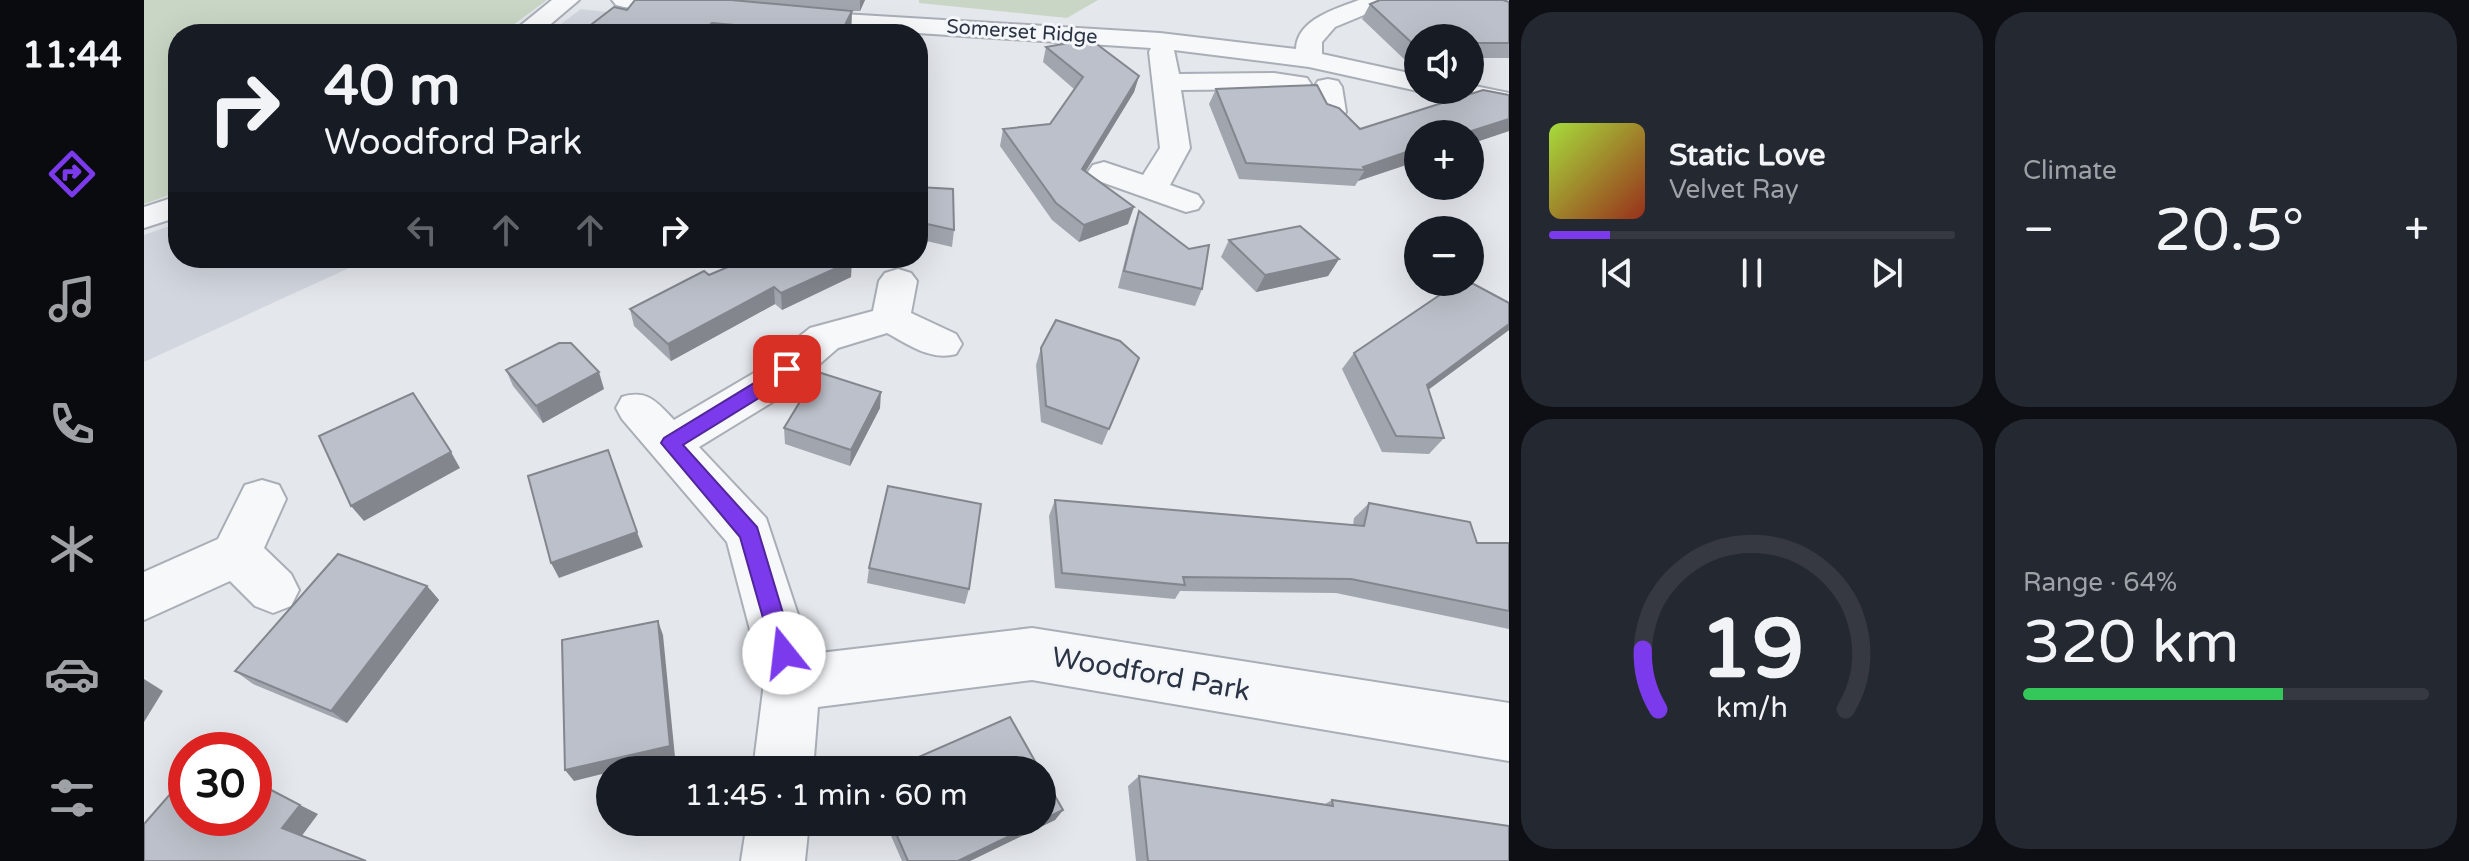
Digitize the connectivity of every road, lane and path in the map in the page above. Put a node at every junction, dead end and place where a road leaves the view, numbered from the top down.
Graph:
1 (567, 0) edge
2 (624, 0) edge
3 (1380, 0) edge
4 (712, 13) edge
5 (775, 17) edge
6 (536, 24) edge
7 (887, 24) edge
8 (928, 27) edge
9 (1160, 41) junction
10 (1309, 59) junction
11 (1404, 80) edge
12 (1167, 82) junction
13 (1359, 93) dead end
14 (1484, 97) edge
15 (1509, 102) edge
16 (1104, 172) dead end
17 (1152, 187) junction
18 (1186, 202) dead end
19 (168, 210) edge
20 (144, 218) edge
21 (942, 344) dead end
22 (262, 499) dead end
23 (236, 554) junction
24 (273, 590) dead end
25 (144, 597) edge
26 (792, 683) junction
27 (1509, 732) edge
28 (784, 756) edge
29 (776, 836) edge
30 (773, 861) edge

1 - 6 street
2 - 4 street
3 - 10 street
5 - 7 street, Somerset Ridge
8 - 9 street, Somerset Ridge
9 - 10 street, Somerset Ridge
9 - 12 street
10 - 11 street, Somerset Ridge
12 - 13 street
12 - 17 street
14 - 15 street
16 - 17 street
17 - 18 street
19 - 20 street
21 - 26 street
22 - 23 street
23 - 24 street
23 - 25 street
26 - 27 street, Woodford Park
26 - 28 street
29 - 30 street

